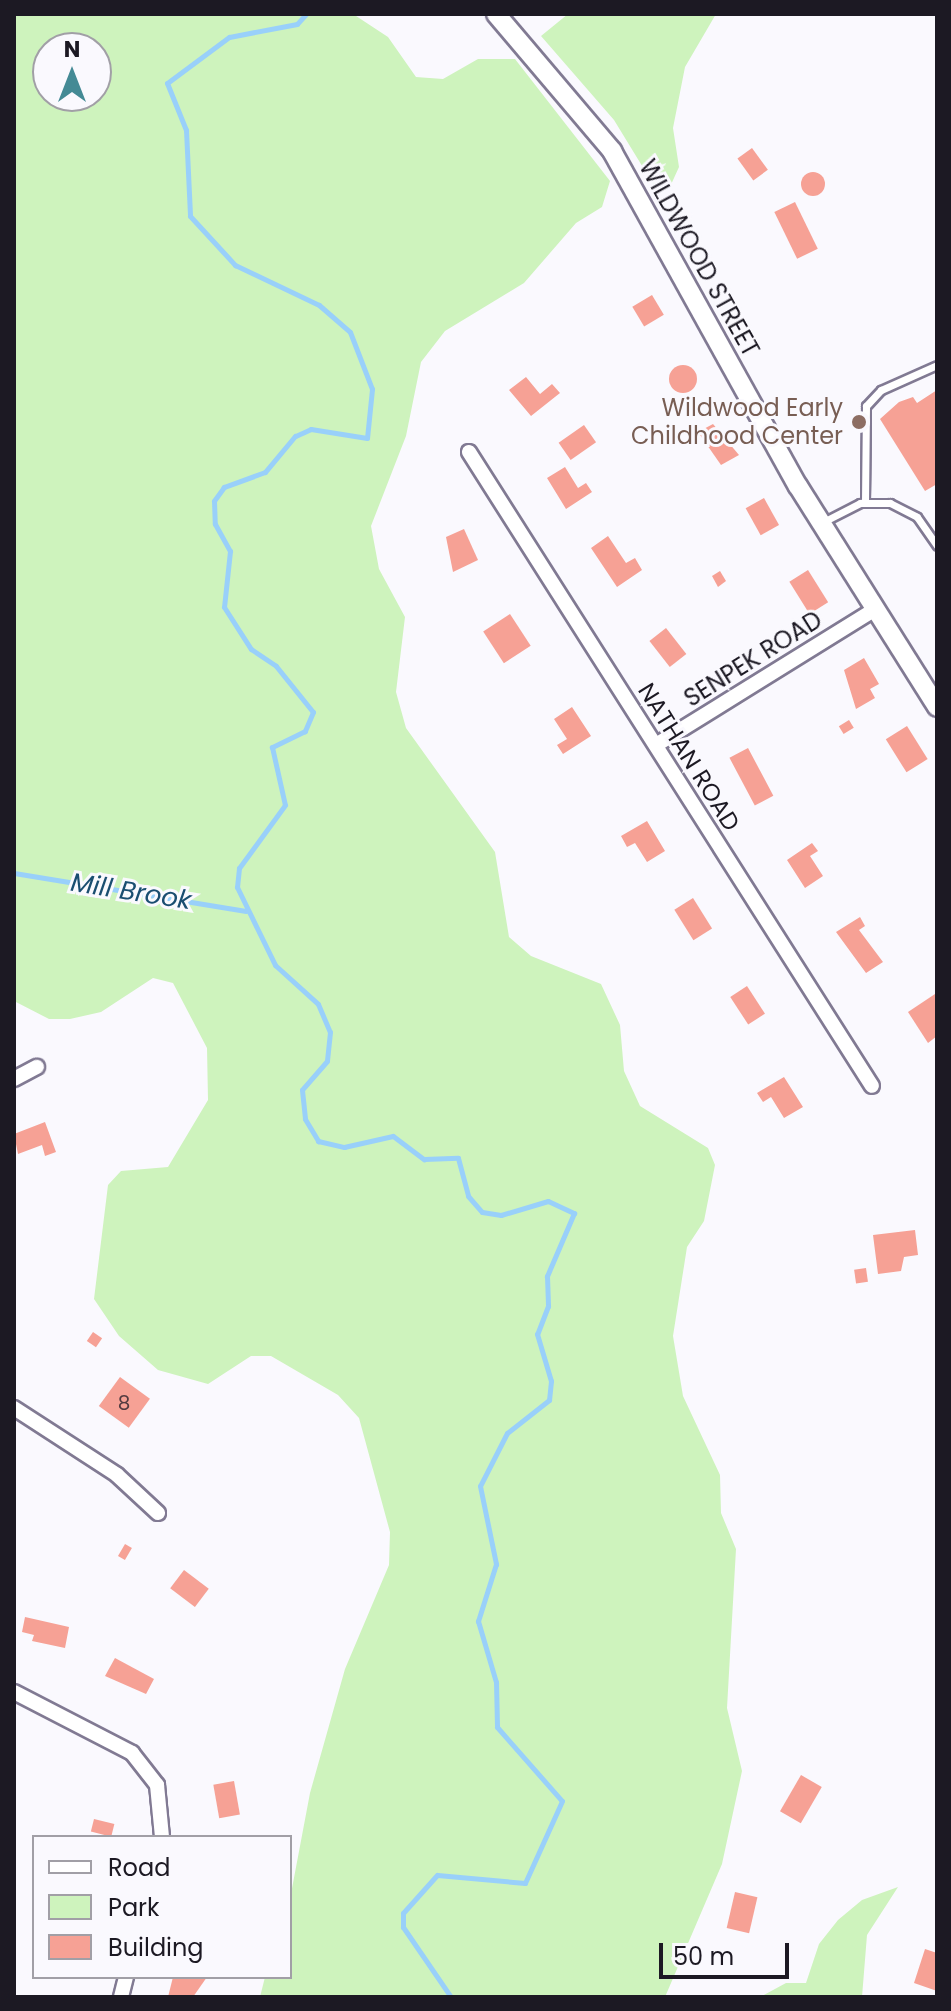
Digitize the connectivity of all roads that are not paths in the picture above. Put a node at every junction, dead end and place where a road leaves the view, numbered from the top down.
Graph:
1 (496, 14) edge
2 (937, 365) edge
3 (469, 452) dead end
4 (865, 502) junction
5 (821, 523) junction
6 (937, 546) edge
7 (874, 610) junction
8 (937, 707) edge
9 (656, 745) junction
10 (37, 1067) dead end
11 (14, 1079) edge
12 (872, 1086) dead end
13 (14, 1408) edge
14 (158, 1513) dead end
15 (14, 1692) edge
16 (162, 1835) edge

1 - 5 street, WILDWOOD STREET
2 - 4 lane
3 - 9 street, NATHAN ROAD
4 - 5 lane
4 - 6 lane
5 - 7 street, WILDWOOD STREET
7 - 8 street, WILDWOOD STREET
7 - 9 street, SENPEK ROAD
9 - 12 street, NATHAN ROAD
10 - 11 street
13 - 14 street
15 - 16 street

